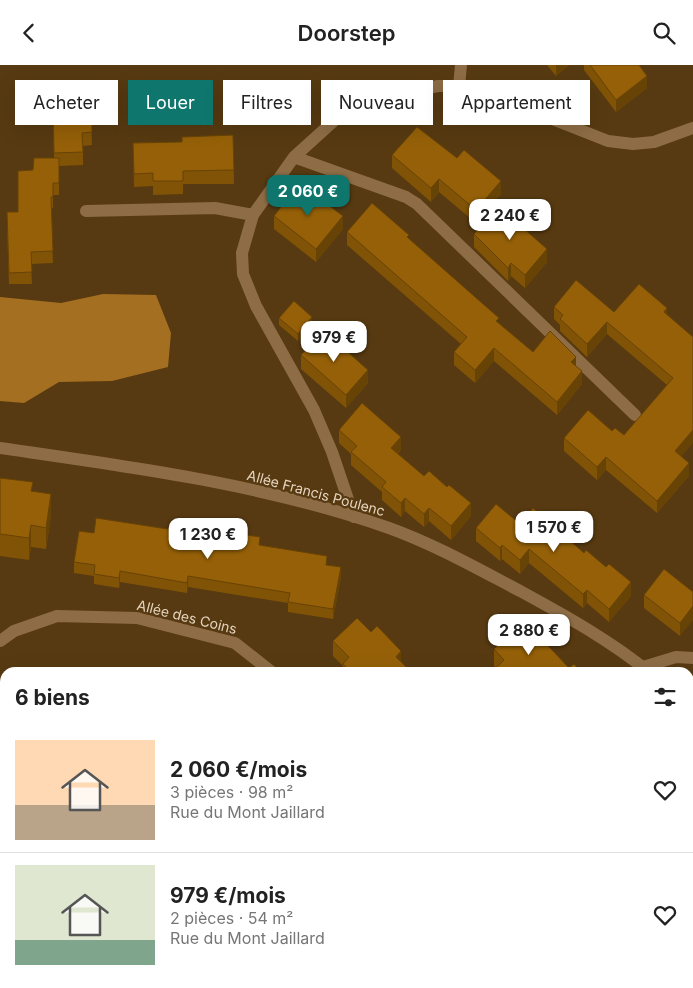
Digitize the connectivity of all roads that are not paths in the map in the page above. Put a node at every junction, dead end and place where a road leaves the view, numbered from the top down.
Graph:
1 (461, 65) edge
2 (460, 80) edge
3 (443, 85) edge
4 (567, 125) edge
5 (693, 128) edge
6 (294, 157) junction
7 (86, 211) dead end
8 (253, 215) junction
9 (635, 415) dead end
10 (0, 448) edge
11 (354, 517) junction
12 (0, 641) edge
13 (693, 658) edge
14 (265, 667) edge
15 (643, 667) edge
16 (651, 667) edge

1 - 2 street
3 - 6 street
4 - 5 street
6 - 8 street
6 - 9 street
7 - 8 street
8 - 11 street
10 - 11 street, Allée Francis Poulenc
11 - 15 street, Allée Francis Poulenc
12 - 14 street, Allée des Coins
13 - 16 street

